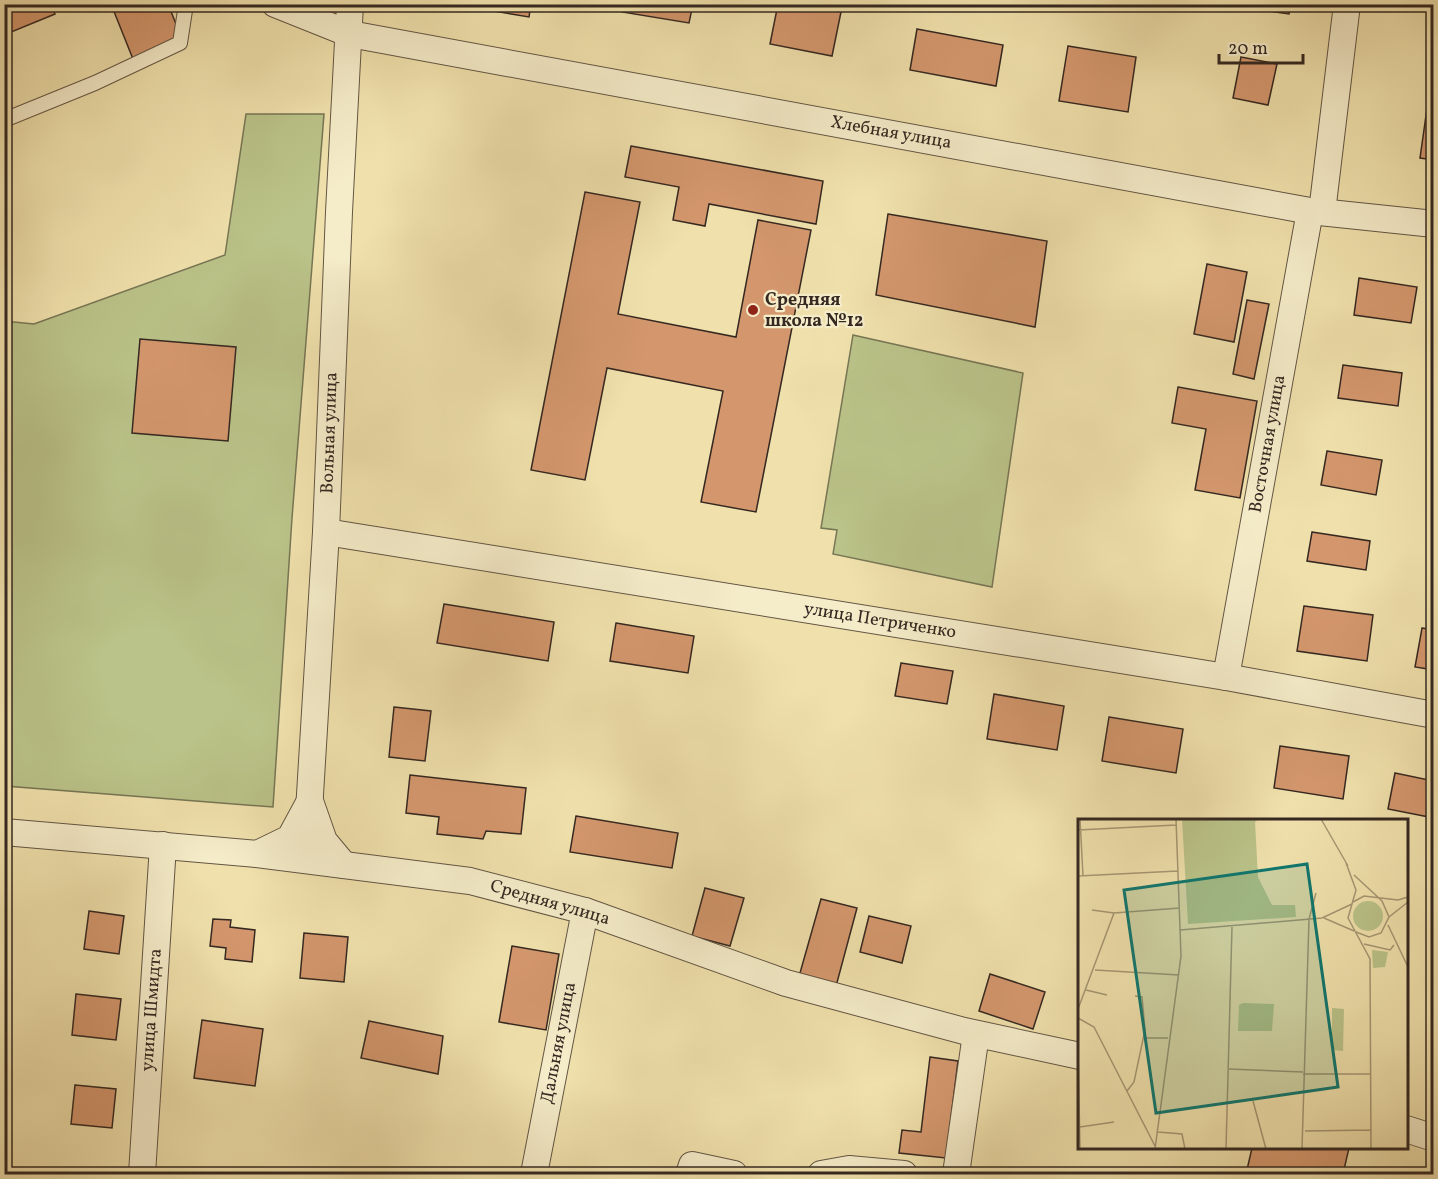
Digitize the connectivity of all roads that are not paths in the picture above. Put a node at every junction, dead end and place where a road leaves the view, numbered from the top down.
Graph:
1 (186, 4) edge
2 (275, 4) edge
3 (350, 4) edge
4 (1347, 4) edge
5 (350, 34) junction
6 (4, 120) edge
7 (1316, 211) junction
8 (1434, 224) edge
9 (327, 532) junction
10 (1226, 677) junction
11 (1434, 715) edge
12 (310, 801) junction
13 (4, 832) edge
14 (163, 845) junction
15 (256, 854) junction
16 (306, 860) junction
17 (344, 865) junction
18 (585, 911) junction
19 (976, 1034) junction
20 (1078, 1056) edge
21 (1408, 1129) edge
22 (1434, 1138) edge
23 (142, 1174) edge
24 (534, 1174) edge
25 (689, 1174) edge
26 (734, 1174) edge
27 (821, 1174) edge
28 (904, 1174) edge
29 (957, 1174) edge

1 - 6 lane
2 - 5 street, Хлебная улица
3 - 5 street, Вольная улица
4 - 7 street, Восточная улица
5 - 7 street, Хлебная улица
5 - 9 street, Вольная улица
7 - 8 street, Хлебная улица
7 - 10 street, Восточная улица
9 - 10 street, улица Петриченко
9 - 12 street, Вольная улица
10 - 11 street, улица Петриченко
12 - 15 street
12 - 16 street, Вольная улица
12 - 17 street
13 - 14 street, Средняя улица
14 - 15 street, Средняя улица
14 - 23 street, улица Шмидта
15 - 16 street, Средняя улица
16 - 17 street, Средняя улица
17 - 18 street, Средняя улица
18 - 19 street, Средняя улица
18 - 24 street, Дальняя улица
19 - 20 street, Средняя улица
19 - 29 street
21 - 22 street
25 - 26 street
27 - 28 street

